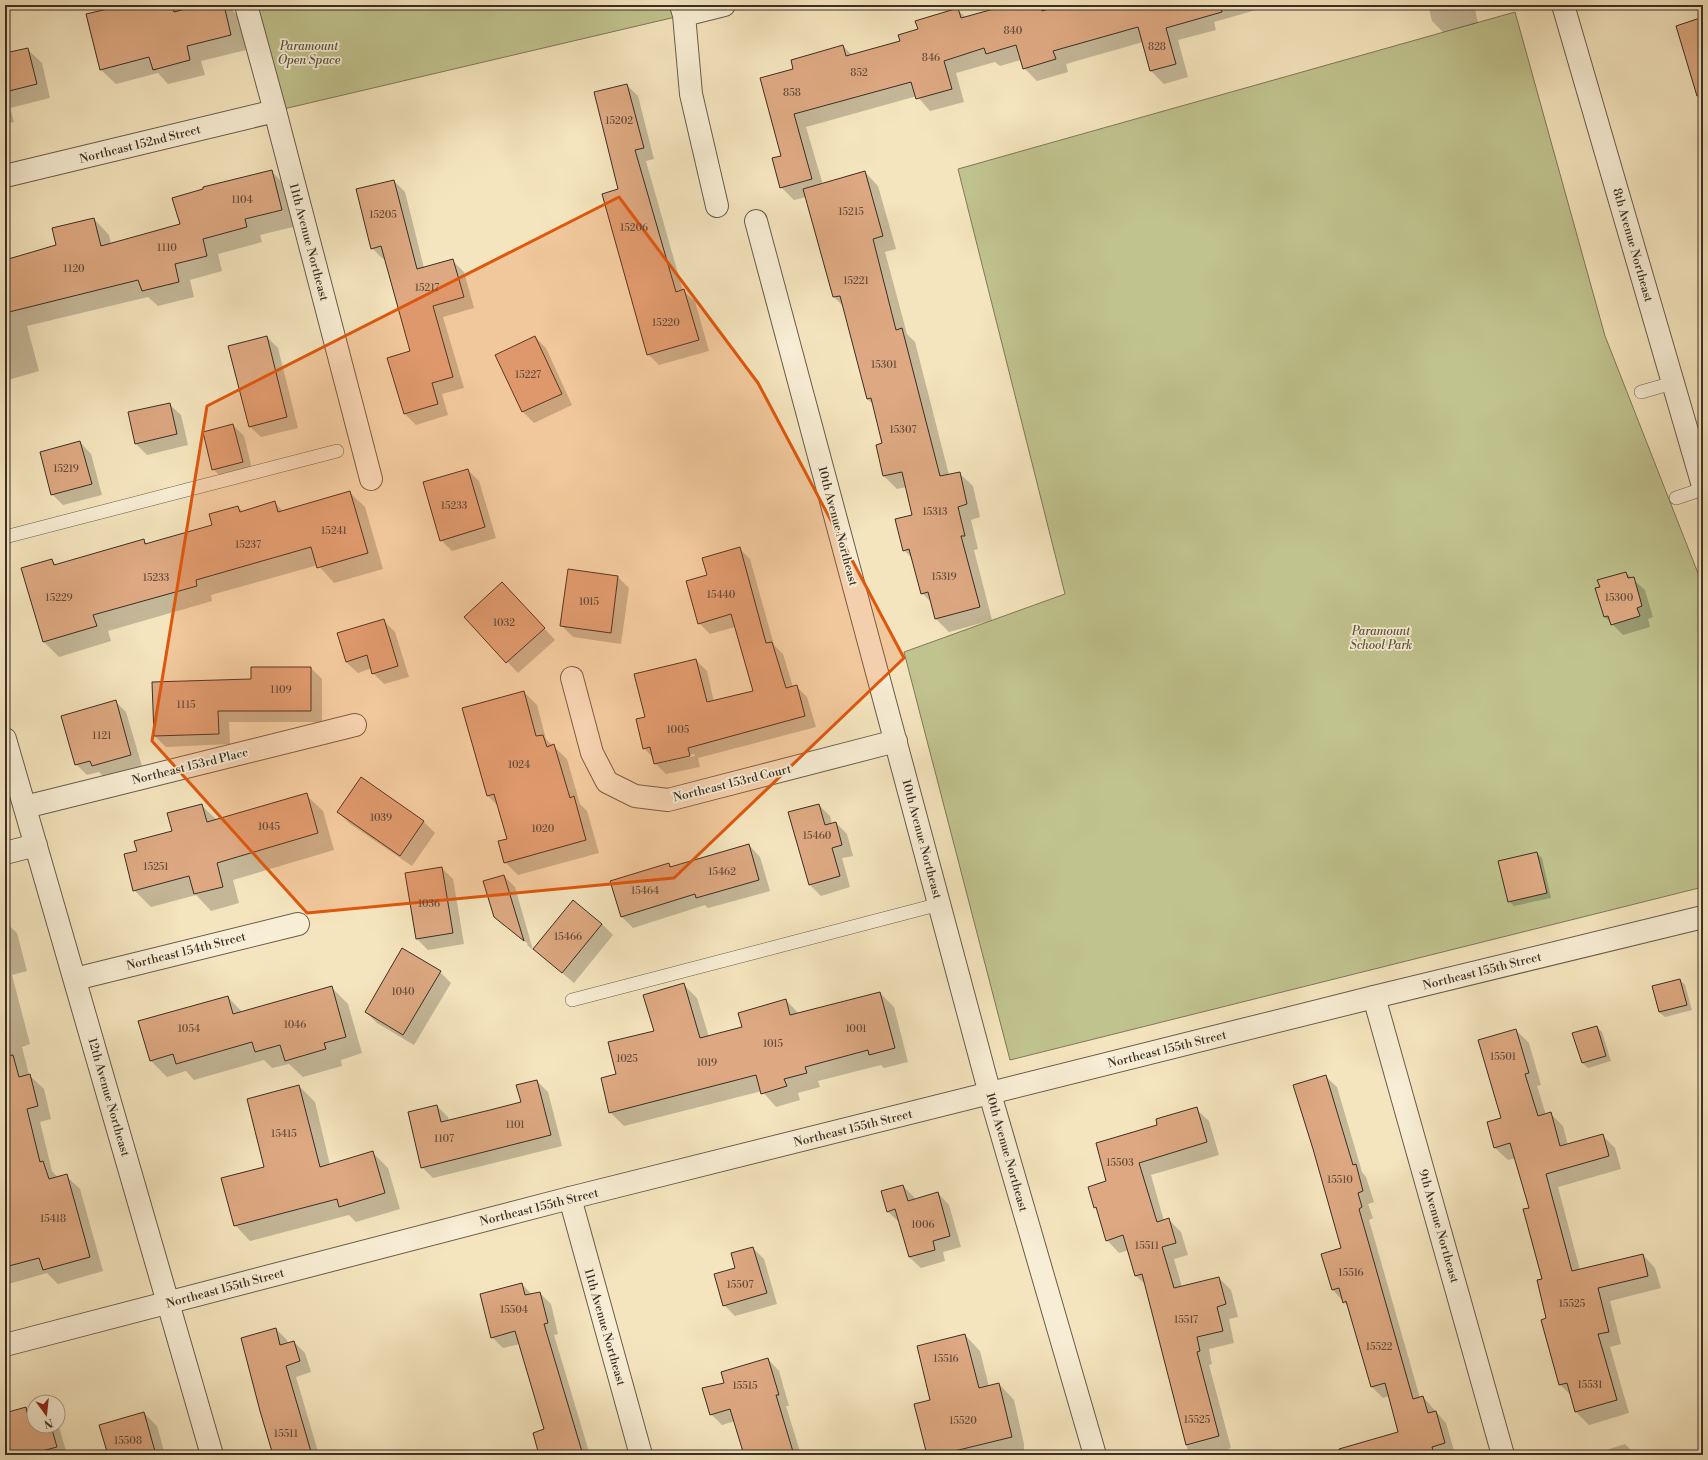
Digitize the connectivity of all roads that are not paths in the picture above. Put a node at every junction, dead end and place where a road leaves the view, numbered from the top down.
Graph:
1 (246, 5) edge
2 (724, 5) edge
3 (1563, 5) edge
4 (682, 10) edge
5 (275, 111) junction
6 (5, 176) edge
7 (717, 206) dead end
8 (756, 221) dead end
9 (1673, 383) junction
10 (1641, 392) dead end
11 (338, 452) dead end
12 (371, 479) dead end
13 (1703, 486) edge
14 (1703, 489) edge
15 (1676, 498) dead end
16 (5, 537) edge
17 (572, 678) dead end
18 (355, 724) dead end
19 (5, 739) edge
20 (896, 742) junction
21 (25, 807) junction
22 (36, 845) junction
23 (5, 853) edge
24 (940, 904) junction
25 (1703, 917) edge
26 (298, 924) dead end
27 (75, 979) junction
28 (1374, 997) junction
29 (572, 1000) dead end
30 (990, 1094) junction
31 (570, 1198) junction
32 (168, 1304) junction
33 (5, 1345) edge
34 (212, 1455) edge
35 (641, 1455) edge
36 (1095, 1455) edge
37 (1503, 1455) edge

1 - 5 street, 11th Avenue Northeast
2 - 4 street
3 - 9 street, 8th Avenue Northeast
4 - 7 street
5 - 6 street, Northeast 152nd Street
5 - 12 street, 11th Avenue Northeast
8 - 20 street, 10th Avenue Northeast
9 - 10 lane
9 - 13 street, 8th Avenue Northeast
11 - 16 lane
14 - 15 lane
17 - 20 street, Northeast 153rd Court
18 - 21 street, Northeast 153rd Place
19 - 21 street, 12th Avenue Northeast
20 - 24 street, 10th Avenue Northeast
21 - 22 street, 12th Avenue Northeast
22 - 23 street
22 - 27 street, 12th Avenue Northeast
24 - 29 lane
24 - 30 street, 10th Avenue Northeast
25 - 28 street, Northeast 155th Street
26 - 27 street, Northeast 154th Street
27 - 32 street, 12th Avenue Northeast
28 - 30 street, Northeast 155th Street
28 - 37 street, 9th Avenue Northeast
30 - 31 street, Northeast 155th Street
30 - 36 street, 10th Avenue Northeast
31 - 32 street, Northeast 155th Street
31 - 35 street, 11th Avenue Northeast
32 - 33 street, Northeast 155th Street
32 - 34 street, 12th Avenue Northeast

